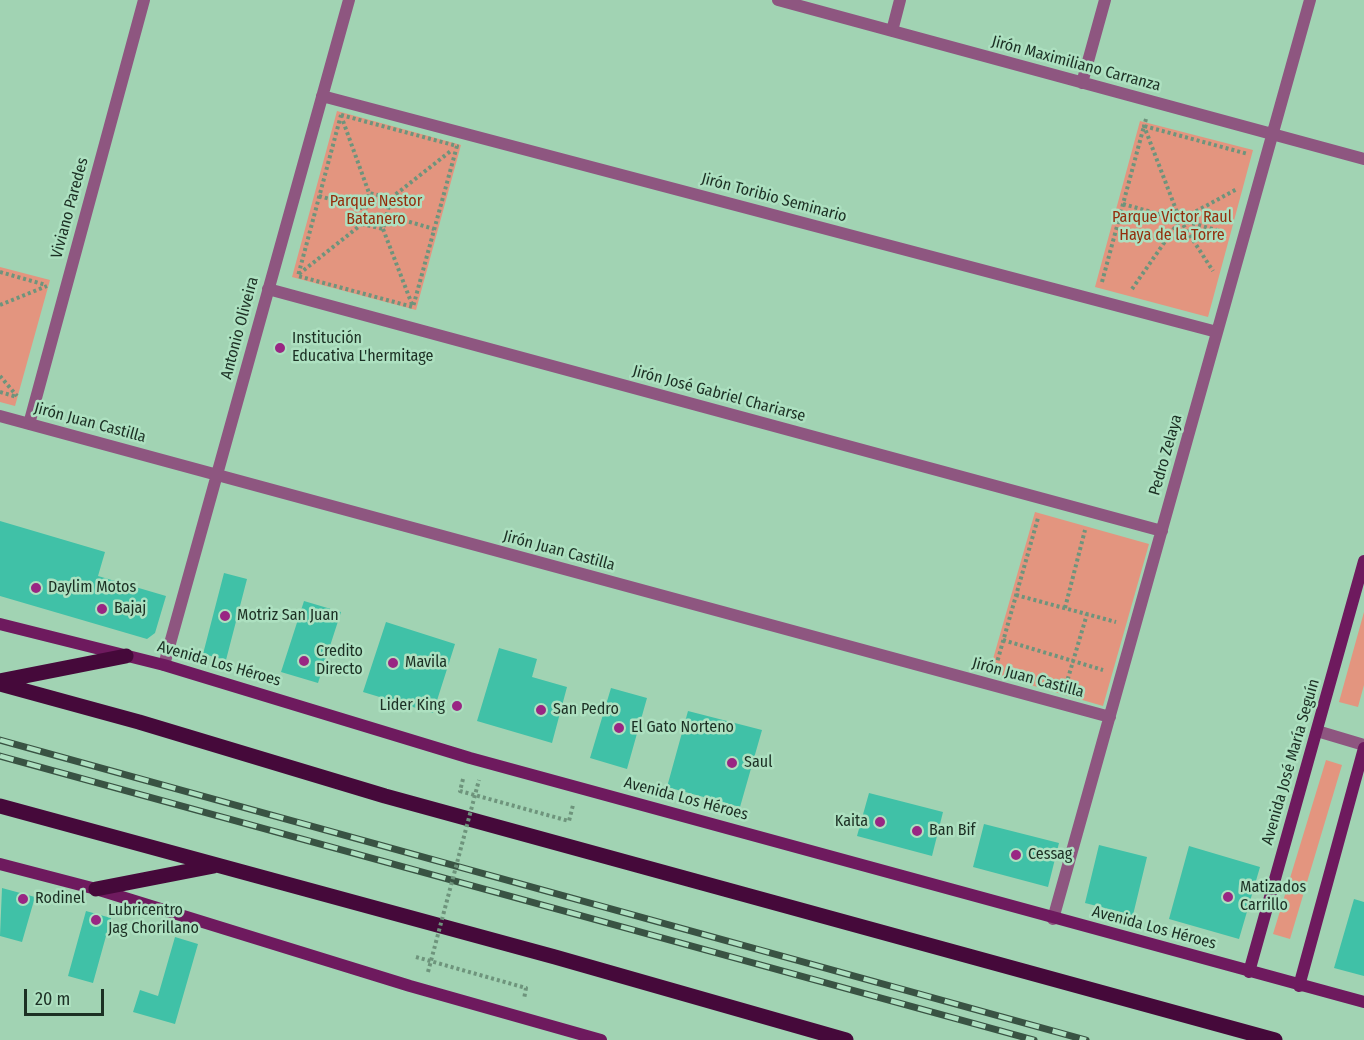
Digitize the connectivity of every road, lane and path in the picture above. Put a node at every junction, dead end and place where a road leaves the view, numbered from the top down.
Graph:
1 (144, 0) edge
2 (349, 0) edge
3 (778, 0) edge
4 (900, 0) edge
5 (1105, 0) edge
6 (1310, 0) edge
7 (892, 31) junction
8 (1082, 83) junction
9 (322, 96) junction
10 (341, 115) junction
11 (1144, 126) junction
12 (460, 133) junction
13 (1273, 135) junction
14 (457, 146) junction
15 (1364, 159) edge
16 (1246, 165) dead end
17 (369, 193) junction
18 (319, 196) junction
19 (391, 198) junction
20 (1237, 199) dead end
21 (1123, 204) junction
22 (365, 209) junction
23 (386, 215) junction
24 (1180, 220) junction
25 (1231, 222) dead end
26 (362, 224) junction
27 (383, 229) junction
28 (434, 229) junction
29 (1228, 233) junction
30 (1225, 244) dead end
31 (1219, 265) dead end
32 (0, 272) edge
33 (298, 276) junction
34 (48, 285) junction
35 (1111, 287) dead end
36 (268, 289) junction
37 (66, 290) junction
38 (1141, 295) dead end
39 (45, 297) dead end
40 (0, 305) edge
41 (413, 307) junction
42 (408, 327) junction
43 (1217, 332) junction
44 (20, 386) dead end
45 (0, 392) edge
46 (0, 416) edge
47 (29, 424) junction
48 (217, 475) junction
49 (1048, 518) dead end
50 (1076, 526) dead end
51 (1086, 529) junction
52 (1162, 531) junction
53 (1097, 532) dead end
54 (1364, 561) edge
55 (1016, 595) junction
56 (1065, 608) junction
57 (1087, 614) junction
58 (0, 624) edge
59 (1117, 633) dead end
60 (1003, 640) junction
61 (126, 656) junction
62 (1073, 661) junction
63 (1109, 661) dead end
64 (164, 665) junction
65 (1106, 671) junction
66 (994, 673) dead end
67 (1103, 681) dead end
68 (0, 683) edge
69 (1064, 693) dead end
70 (1110, 717) junction
71 (1317, 731) junction
72 (1364, 746) edge
73 (463, 779) dead end
74 (490, 783) dead end
75 (563, 803) dead end
76 (0, 806) edge
77 (0, 864) edge
78 (219, 865) junction
79 (96, 889) junction
80 (1053, 919) junction
81 (416, 957) dead end
82 (1249, 972) junction
83 (438, 975) dead end
84 (1299, 986) junction
85 (513, 996) dead end
86 (1364, 1002) edge
87 (598, 1040) edge
88 (846, 1040) edge
89 (1275, 1040) edge

1 - 37 street, Viviano Paredes
2 - 9 street, Antonio Oliveira
3 - 7 street, Jirón Maximiliano Carranza
4 - 7 street
5 - 8 street
6 - 13 street, Pedro Zelaya
7 - 8 street, Jirón Maximiliano Carranza
8 - 13 street, Jirón Maximiliano Carranza
9 - 12 street, Jirón Toribio Seminario
9 - 36 street, Antonio Oliveira
10 - 14 path
10 - 17 path
10 - 18 path
11 - 16 path
11 - 21 path
11 - 24 path
12 - 14 path
12 - 43 street, Jirón Toribio Seminario
13 - 15 street, Jirón Maximiliano Carranza
13 - 43 street, Pedro Zelaya
14 - 19 path
14 - 28 path
17 - 19 path
17 - 22 path
18 - 22 path
18 - 33 path
19 - 23 path
20 - 24 path
21 - 24 path
21 - 35 path
22 - 26 path
23 - 27 path
23 - 28 path
24 - 29 path
24 - 31 path
24 - 38 path
25 - 29 path
26 - 27 path
26 - 33 path
27 - 41 path
28 - 41 path
29 - 30 path
32 - 34 path
33 - 36 path
33 - 41 path
34 - 37 path
34 - 39 path
34 - 40 path
36 - 42 street, Jirón José Gabriel Chariarse
36 - 48 street, Antonio Oliveira
37 - 47 street, Viviano Paredes
41 - 42 path
42 - 52 street, Jirón José Gabriel Chariarse
43 - 52 street, Pedro Zelaya
44 - 45 path
46 - 47 street, Jirón Juan Castilla
47 - 48 street, Jirón Juan Castilla
48 - 64 street, Antonio Oliveira
48 - 70 street, Jirón Juan Castilla
49 - 55 path
50 - 51 path
51 - 53 path
51 - 56 path
52 - 70 street, Pedro Zelaya
54 - 71 street, Avenida José María Seguín
55 - 56 path
55 - 60 path
56 - 57 path
57 - 59 path
57 - 62 path
58 - 61 street, Avenida Los Héroes
60 - 62 path
60 - 66 path
61 - 64 street, Avenida Los Héroes
61 - 68 main road
62 - 65 path
62 - 69 path
63 - 65 path
64 - 80 street, Avenida Los Héroes
65 - 67 path
68 - 89 main road
70 - 80 street, Pedro Zelaya
71 - 72 street
71 - 82 street, Avenida José María Seguín
72 - 84 street
73 - 75 path
74 - 83 path, bridge
76 - 78 main road
77 - 79 street
78 - 79 main road
78 - 88 main road
79 - 87 street
80 - 82 street, Avenida Los Héroes
81 - 85 path
82 - 84 street, Avenida Los Héroes
84 - 86 street, Avenida Los Héroes

